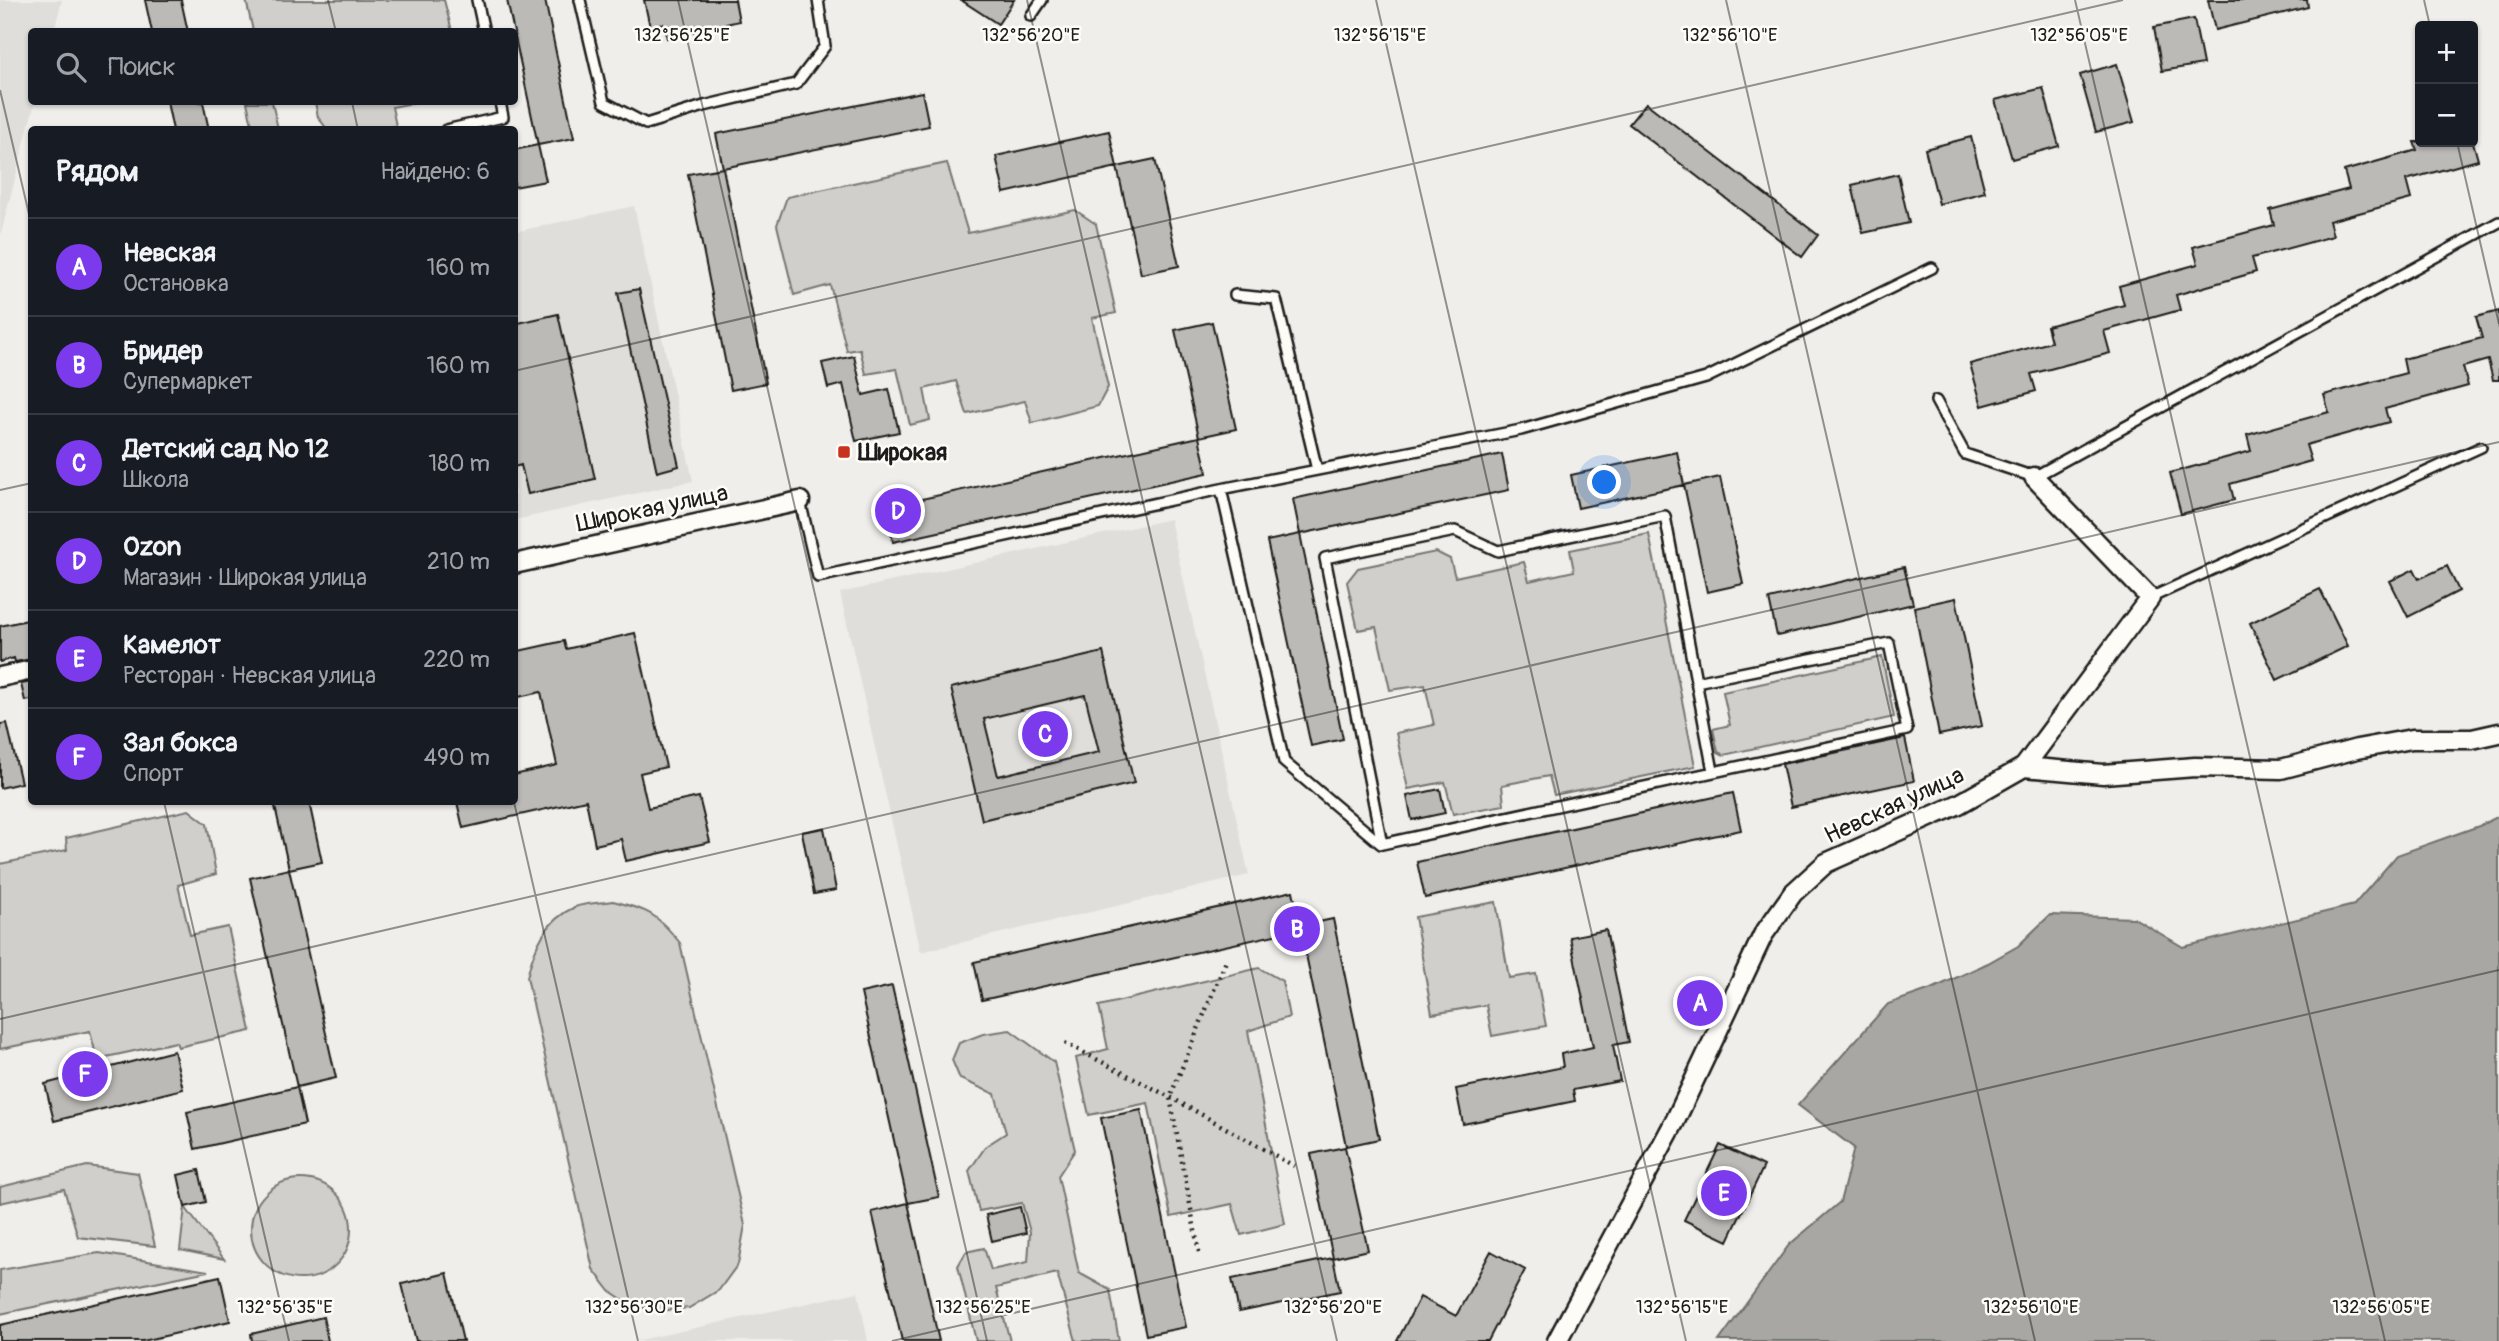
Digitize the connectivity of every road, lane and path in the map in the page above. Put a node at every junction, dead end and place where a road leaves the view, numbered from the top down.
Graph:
1 (477, 0) edge
2 (580, 0) edge
3 (818, 0) edge
4 (1042, 0) edge
5 (1031, 16) dead end
6 (483, 28) edge
7 (501, 105) edge
8 (464, 126) edge
9 (2499, 222) edge
10 (1932, 268) dead end
11 (1235, 295) dead end
12 (1937, 401) dead end
13 (2481, 447) dead end
14 (1317, 470) junction
15 (2034, 477) junction
16 (1221, 489) junction
17 (800, 501) joint
18 (518, 563) edge
19 (2150, 598) junction
20 (28, 671) edge
21 (0, 677) edge
22 (1696, 682) junction
23 (2499, 733) edge
24 (2024, 766) junction
25 (1713, 771) junction
26 (1382, 845) junction
27 (1226, 961) dead end
28 (1065, 1043) dead end
29 (1170, 1097) junction
30 (1294, 1166) dead end
31 (1199, 1252) dead end
32 (1557, 1341) edge

1 - 6 lane
2 - 3 lane
4 - 5 lane
7 - 8 lane
9 - 15 lane
10 - 14 lane
11 - 14 lane
12 - 15 lane
13 - 19 lane
14 - 16 lane
15 - 19 street
16 - 17 lane
16 - 26 lane
17 - 18 street, Широкая улица
19 - 24 street, Невская улица
20 - 21 street
22 - 25 lane
22 - 25 lane
22 - 26 lane
23 - 24 street
24 - 32 street, Невская улица
25 - 26 lane
27 - 29 path
28 - 29 path
29 - 30 path
29 - 31 path

